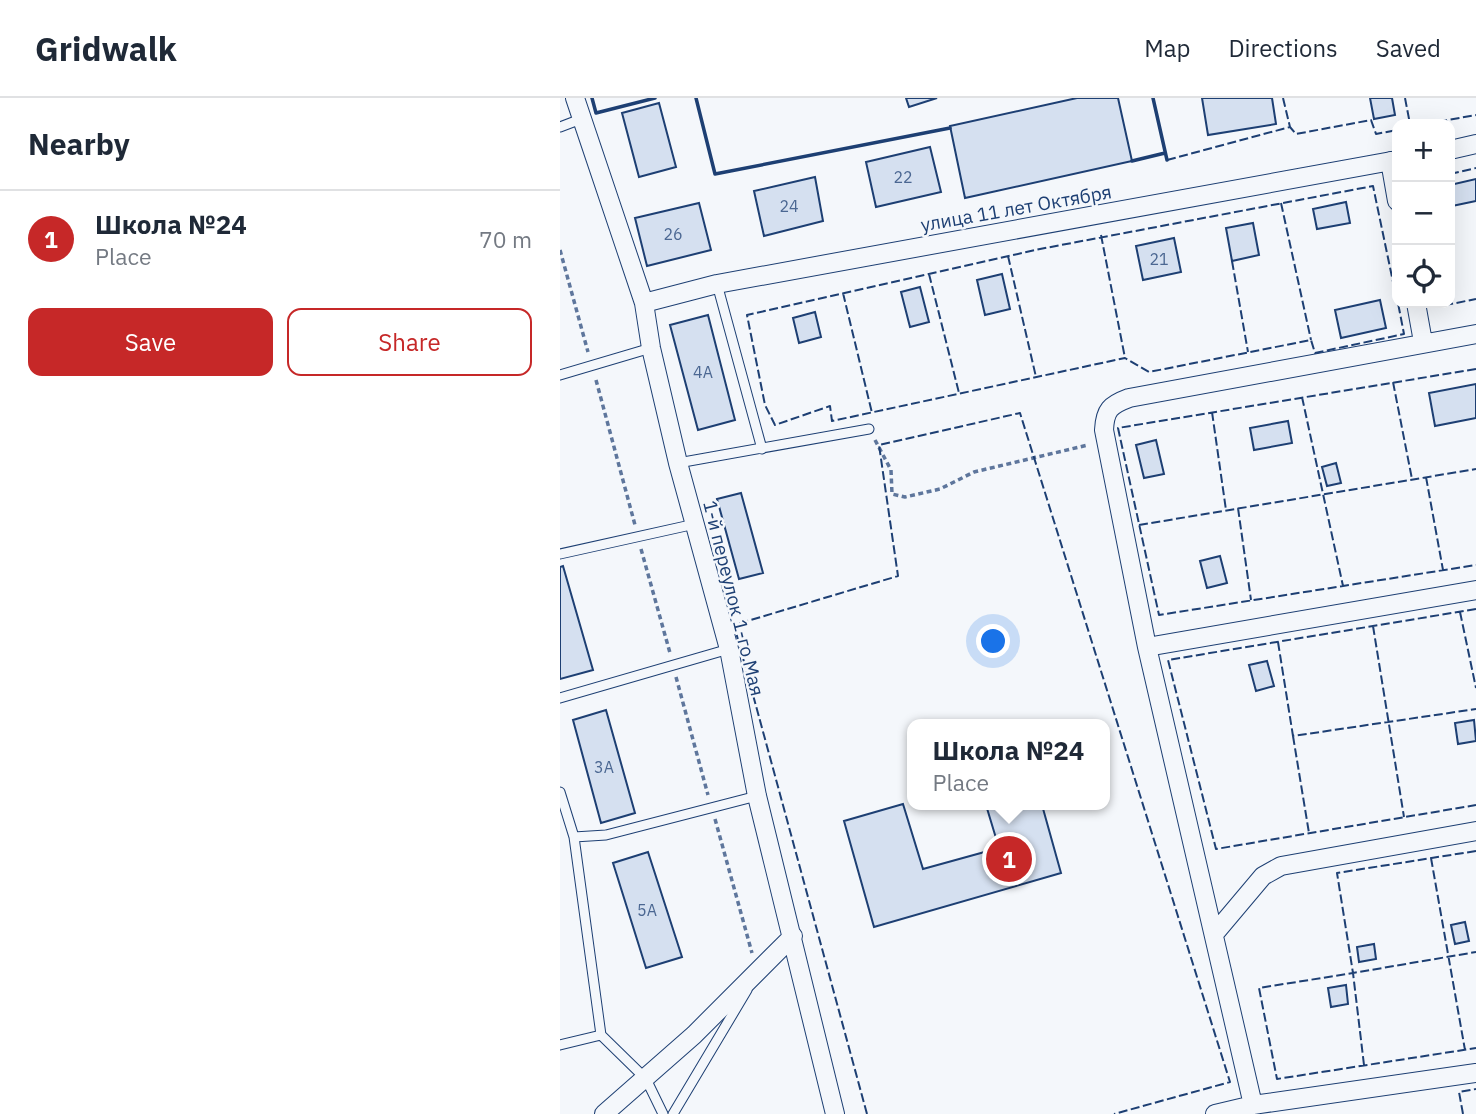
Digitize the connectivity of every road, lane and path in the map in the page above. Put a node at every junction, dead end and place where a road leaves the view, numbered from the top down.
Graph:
1 (575, 98) edge
2 (581, 119) junction
3 (560, 127) edge
4 (1476, 144) edge
5 (1455, 148) edge
6 (1392, 160) edge
7 (560, 250) edge
8 (717, 284) junction
9 (644, 303) junction
10 (1417, 308) edge
11 (1476, 334) edge
12 (1423, 342) junction
13 (651, 348) junction
14 (592, 366) junction
15 (560, 376) edge
16 (1105, 413) junction
17 (869, 429) joint
18 (762, 449) junction
19 (678, 463) junction
20 (695, 524) junction
21 (638, 536) junction
22 (560, 554) edge
23 (1476, 590) edge
24 (1147, 647) junction
25 (729, 649) junction
26 (673, 665) junction
27 (560, 698) edge
28 (560, 792) edge
29 (758, 796) junction
30 (712, 808) junction
31 (1476, 831) edge
32 (574, 837) junction
33 (1215, 933) junction
34 (793, 936) junction
35 (757, 974) junction
36 (601, 1035) junction
37 (560, 1045) edge
38 (1476, 1073) edge
39 (646, 1079) junction
40 (1253, 1105) junction
41 (604, 1114) edge
42 (663, 1114) edge
43 (673, 1114) edge
44 (835, 1114) edge
45 (1215, 1114) edge

1 - 2 street, 1-й переулок 1-го Мая
2 - 3 lane
2 - 9 street, 1-й переулок 1-го Мая
4 - 5 street
6 - 8 street, улица 11 лет Октября
7 - 14 path
8 - 9 street, улица 11 лет Октября
8 - 18 lane
9 - 13 street, 1-й переулок 1-го Мая
10 - 12 street
11 - 12 street
12 - 16 street
13 - 14 lane
13 - 19 street, 1-й переулок 1-го Мая
14 - 15 lane
14 - 21 path
16 - 17 path
16 - 24 street
17 - 18 lane
18 - 19 lane
19 - 20 street, 1-й переулок 1-го Мая
20 - 21 lane
20 - 25 street, 1-й переулок 1-го Мая
21 - 22 lane
21 - 26 path
23 - 24 street
24 - 33 street
25 - 26 lane
25 - 29 street, 1-й переулок 1-го Мая
26 - 27 lane
26 - 30 path
28 - 32 lane
29 - 30 lane
29 - 34 street, 1-й переулок 1-го Мая
30 - 32 lane
30 - 35 path
31 - 33 street
32 - 36 lane
33 - 40 street
34 - 35 street
34 - 44 street, 1-й переулок 1-го Мая
35 - 39 street
35 - 43 lane
36 - 37 lane
36 - 39 lane
38 - 40 street
39 - 41 street
39 - 42 lane
40 - 45 street

